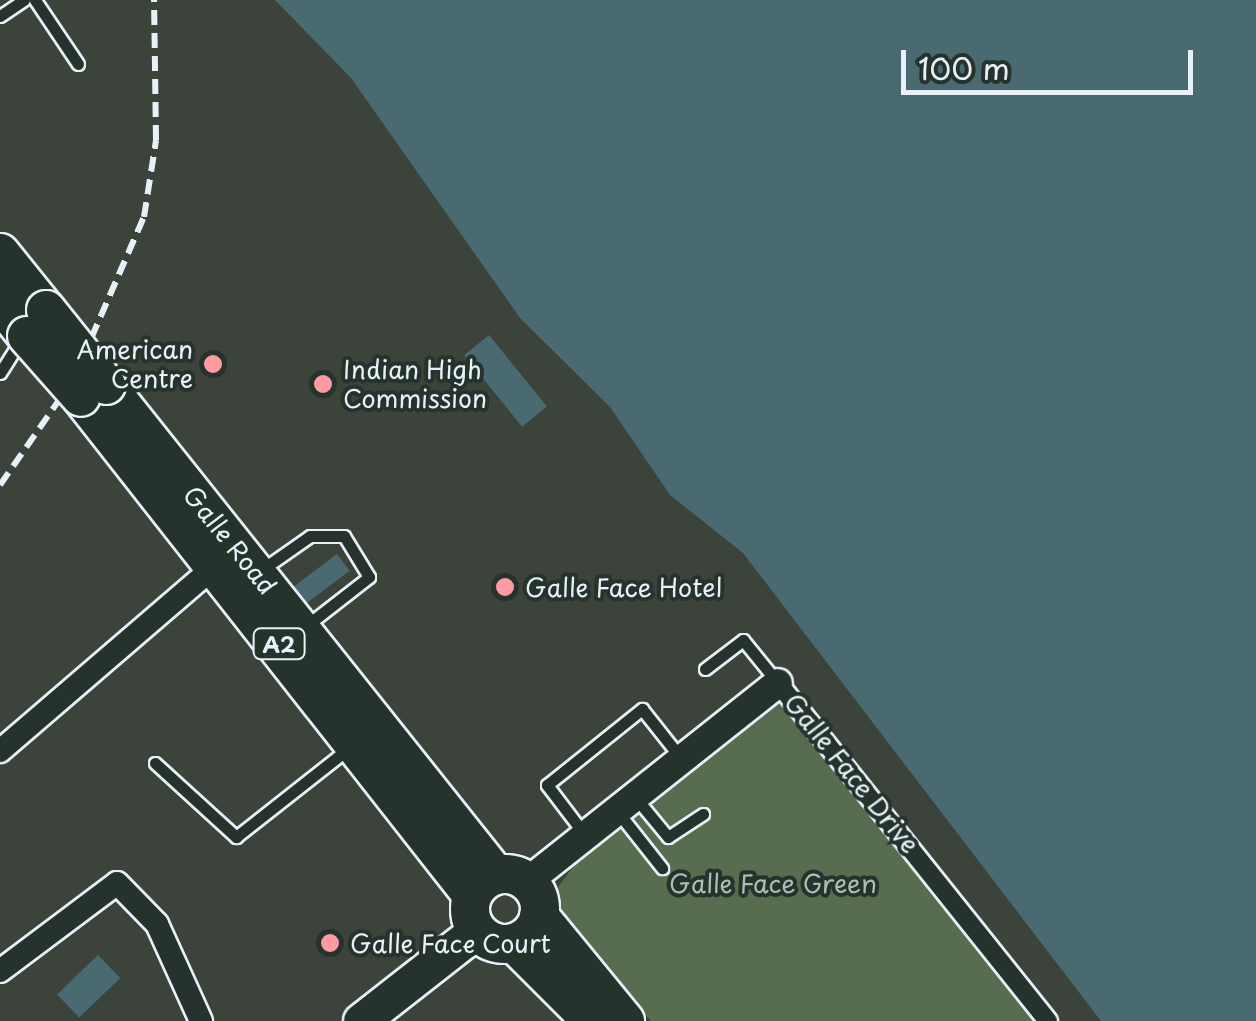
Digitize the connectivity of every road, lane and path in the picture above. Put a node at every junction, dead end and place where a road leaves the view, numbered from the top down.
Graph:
1 (24, 0) edge
2 (36, 0) edge
3 (0, 16) edge
4 (78, 64) dead end
5 (0, 253) edge
6 (22, 313) edge
7 (0, 372) edge
8 (94, 391) junction
9 (216, 565) junction
10 (256, 573) junction
11 (302, 630) junction
12 (704, 669) dead end
13 (778, 684) junction
14 (355, 744) junction
15 (0, 750) edge
16 (682, 759) junction
17 (156, 764) dead end
18 (626, 804) junction
19 (703, 814) dead end
20 (586, 835) junction
21 (662, 868) dead end
22 (504, 907) junction
23 (0, 972) edge
24 (201, 1021) edge
25 (361, 1021) edge
26 (592, 1021) edge
27 (625, 1021) edge
28 (1048, 1021) edge

1 - 3 lane
2 - 4 lane
5 - 6 highway, Galle Road / A2
6 - 7 lane
6 - 8 highway, Galle Road / A2, bridge
8 - 9 highway, Galle Road / A2
8 - 10 highway, Galle Road / A2
9 - 14 highway, Galle Road / A2
9 - 15 street
10 - 11 highway, Galle Road / A2
10 - 11 lane
11 - 22 highway, Galle Road / A2
12 - 13 lane
13 - 16 street, Galle Face Drive
13 - 28 street, Galle Face Drive
14 - 17 lane
14 - 22 highway, Galle Road / A2
16 - 18 street, Galle Face Drive
16 - 20 lane
18 - 19 lane
18 - 20 street, Galle Face Drive
18 - 21 lane
20 - 22 street, Galle Face Drive
22 - 25 main road
22 - 26 highway, A2
22 - 27 highway, A2
23 - 24 street

